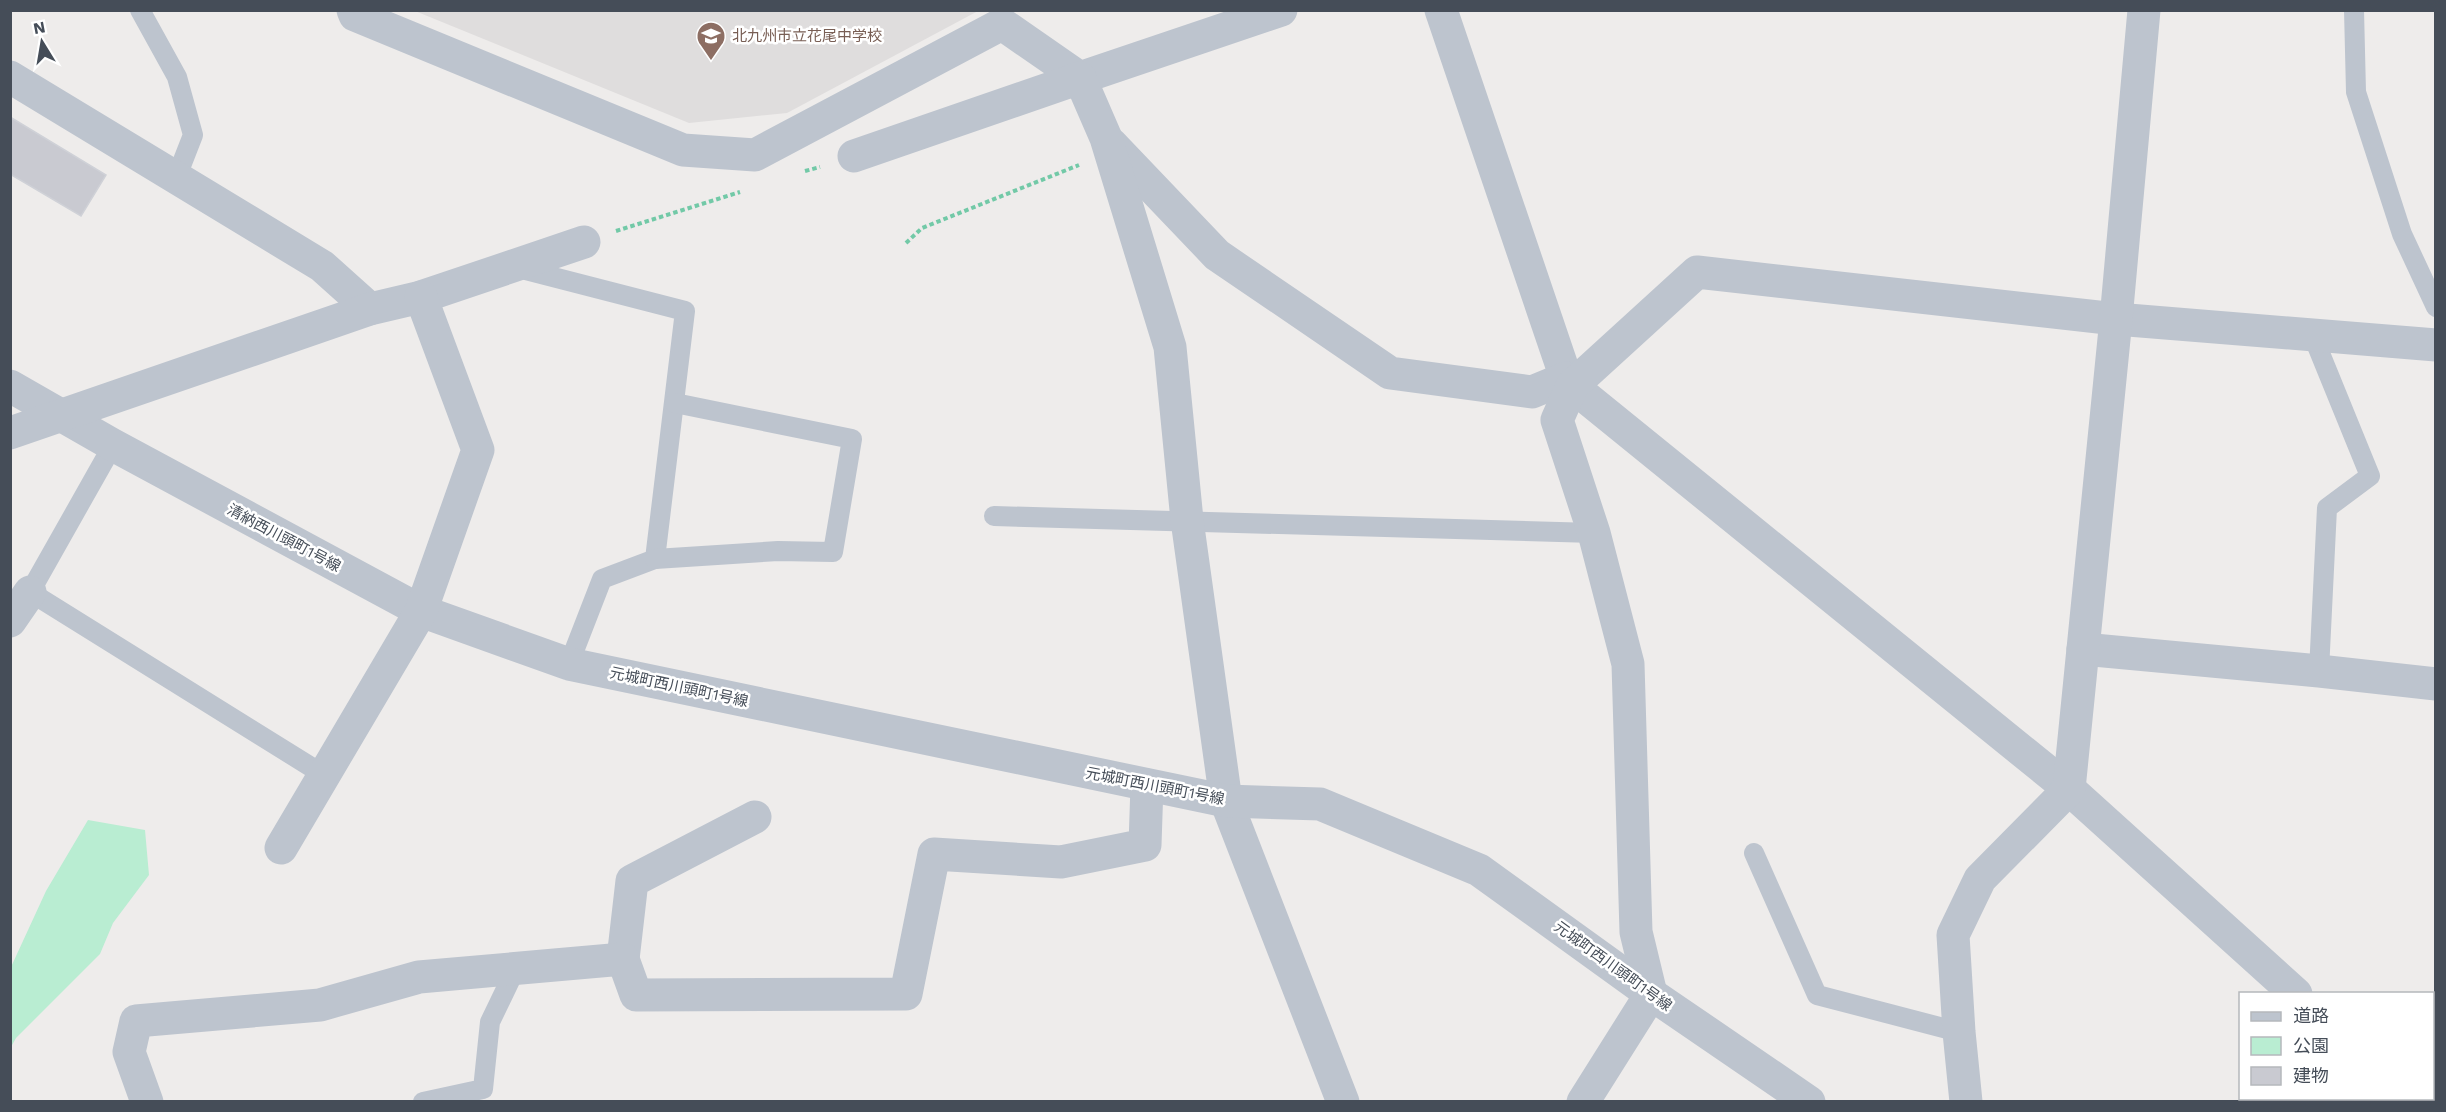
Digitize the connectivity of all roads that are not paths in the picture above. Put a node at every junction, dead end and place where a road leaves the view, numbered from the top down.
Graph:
1 (140, 10) edge
2 (353, 10) edge
3 (1281, 10) edge
4 (1441, 10) edge
5 (2144, 10) edge
6 (2354, 10) edge
7 (10, 78) edge
8 (1080, 78) junction
9 (1108, 145) junction
10 (854, 156) road end
11 (177, 177) junction
12 (584, 242) road end
13 (512, 266) junction
14 (421, 297) junction
15 (2436, 307) edge
16 (370, 309) junction
17 (2116, 319) junction
18 (2313, 336) junction
19 (2436, 345) edge
20 (1569, 382) junction
21 (10, 386) edge
22 (675, 403) junction
23 (59, 415) junction
24 (10, 433) edge
25 (113, 445) junction
26 (994, 516) dead end
27 (1186, 520) junction
28 (1594, 533) junction
29 (655, 560) junction
30 (30, 592) junction
31 (421, 611) junction
32 (10, 621) edge
33 (2083, 649) junction
34 (569, 664) junction
35 (2319, 671) junction
36 (2436, 684) edge
37 (324, 775) junction
38 (1147, 785) junction
39 (2069, 789) junction
40 (1226, 801) junction
41 (755, 817) dead end
42 (281, 848) dead end
43 (1754, 853) dead end
44 (623, 959) junction
45 (516, 968) junction
46 (2295, 992) edge
47 (1651, 994) junction
48 (1959, 1032) junction
49 (147, 1101) edge
50 (423, 1101) edge
51 (1343, 1101) edge
52 (1583, 1101) edge
53 (1809, 1101) edge
54 (1966, 1101) edge

1 - 11 lane
2 - 8 street
3 - 8 street
4 - 20 street
5 - 17 street
6 - 15 lane
7 - 11 street
8 - 9 street
8 - 10 street
9 - 20 street
9 - 27 street
11 - 16 street
12 - 13 street
13 - 14 street
13 - 22 lane
14 - 16 street
14 - 31 street
16 - 23 street
17 - 18 street
17 - 20 street
17 - 33 street
18 - 19 street
18 - 35 lane
20 - 28 street
20 - 39 street
21 - 23 street, 清納西川頭町1号線
22 - 29 lane
22 - 29 lane
23 - 24 street
23 - 25 street, 清納西川頭町1号線
25 - 30 lane
25 - 31 street, 清納西川頭町1号線
26 - 27 lane
27 - 28 lane
27 - 40 street
28 - 47 street
29 - 34 lane
30 - 32 street
30 - 37 lane
31 - 34 street, 清納西川頭町1号線
31 - 37 street
33 - 35 street
33 - 39 street
34 - 38 street, 元城町西川頭町1号線
35 - 36 street
37 - 42 street
38 - 40 street, 元城町西川頭町1号線
38 - 44 street
39 - 46 street
39 - 48 street
40 - 47 street, 元城町西川頭町1号線
40 - 51 street
41 - 44 street
43 - 48 lane
44 - 45 street
45 - 49 street
45 - 50 lane
47 - 52 street
47 - 53 street, 元城町西川頭町1号線
48 - 54 street

